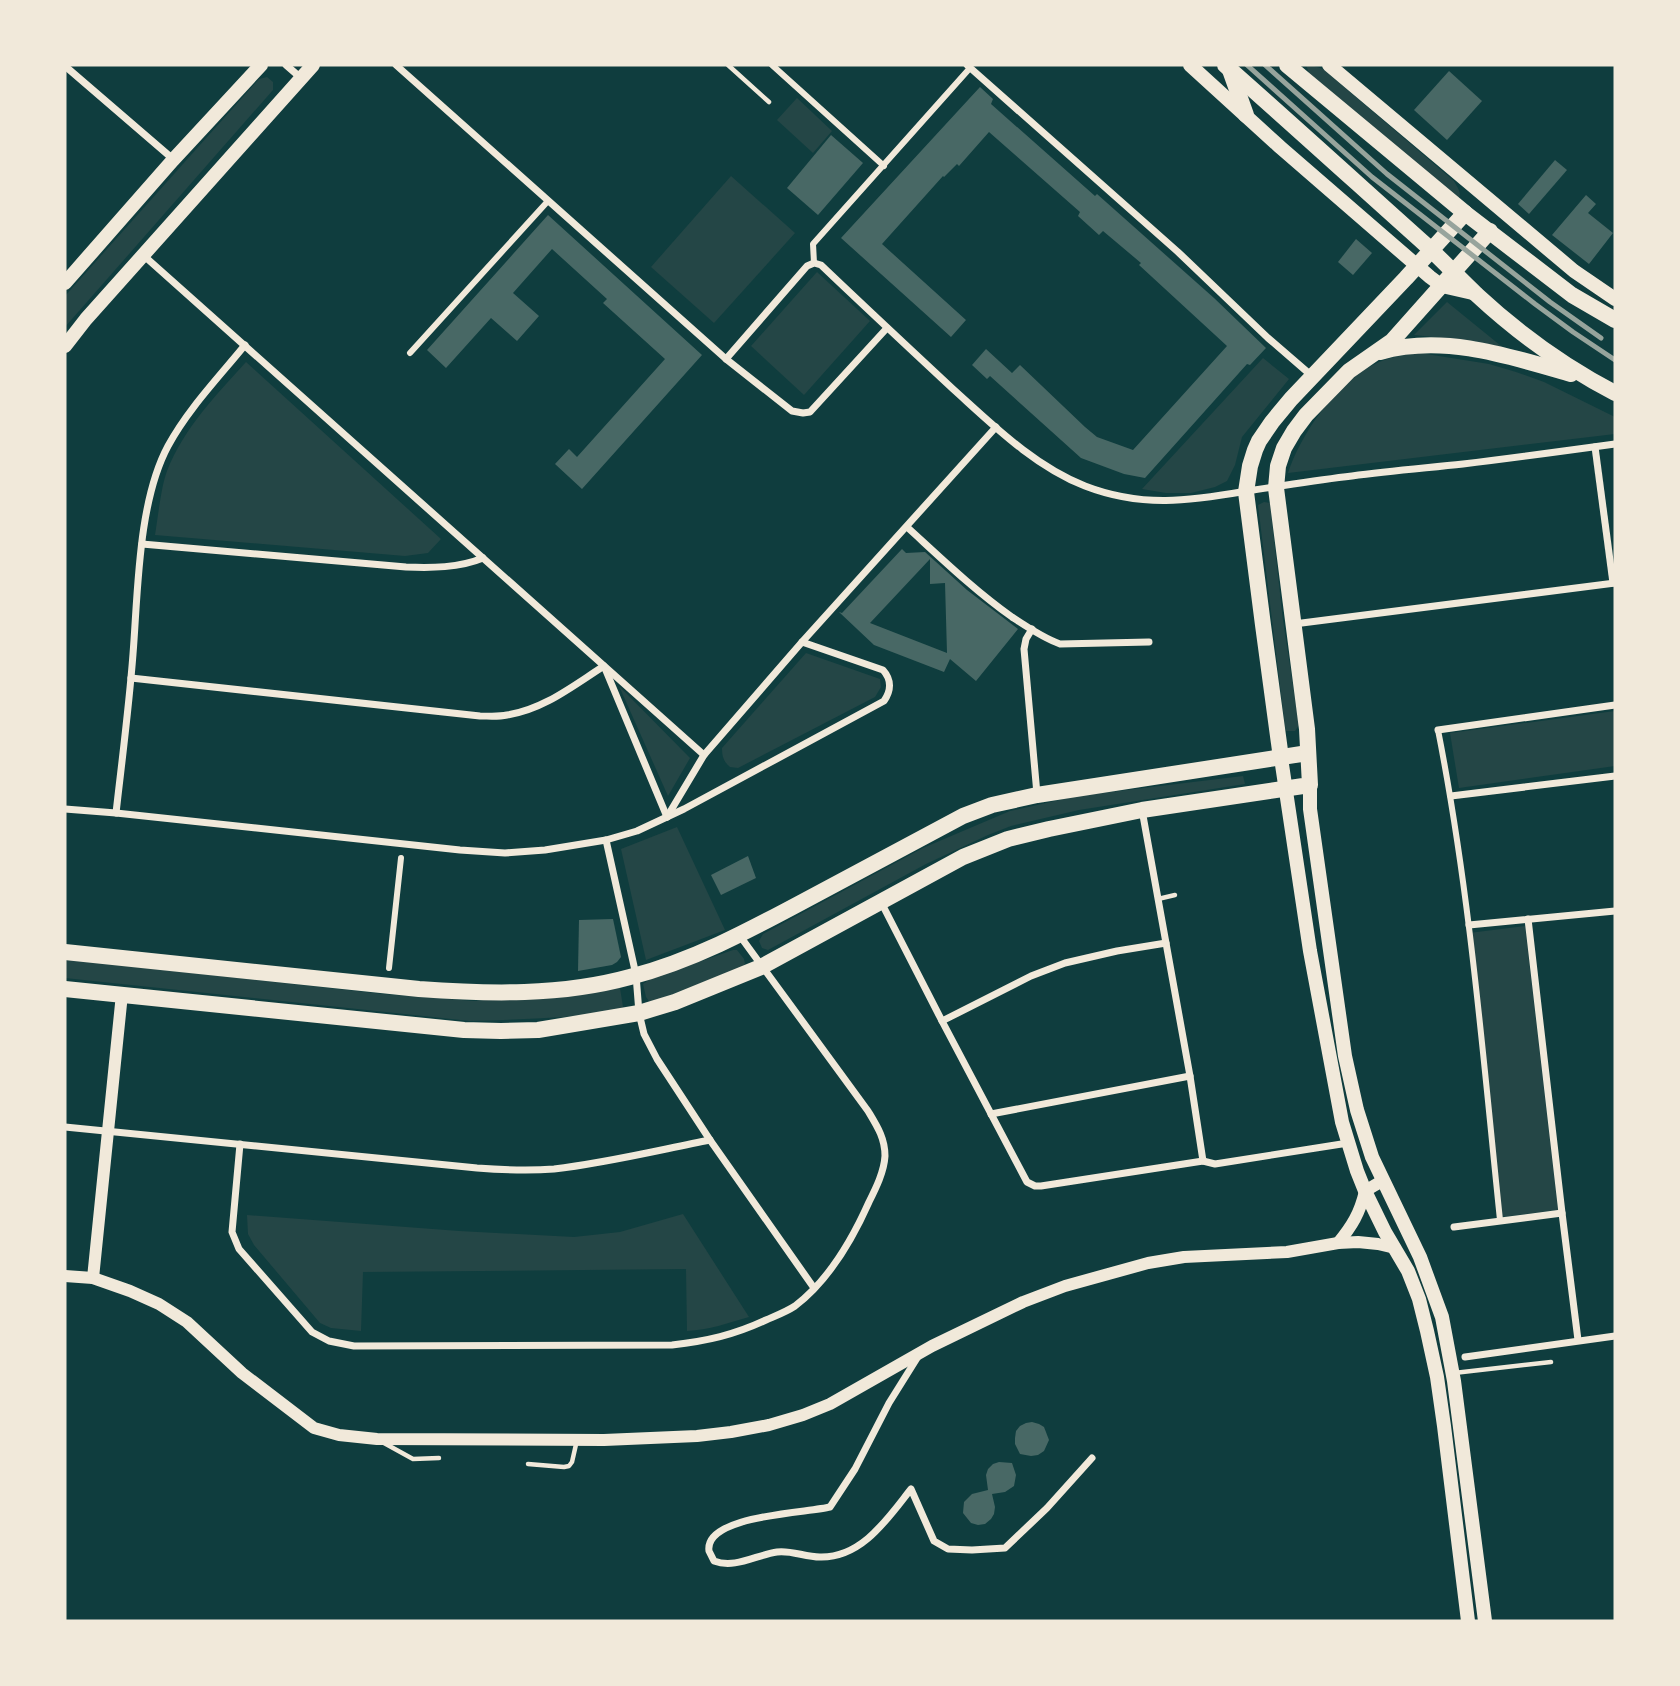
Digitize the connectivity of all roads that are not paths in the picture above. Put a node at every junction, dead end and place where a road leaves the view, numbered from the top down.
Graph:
1 (261, 65) edge
2 (286, 65) edge
3 (313, 65) edge
4 (396, 65) edge
5 (728, 65) edge
6 (772, 65) edge
7 (1190, 65) edge
8 (1287, 65) edge
9 (969, 66) edge
10 (1227, 66) edge
11 (1337, 67) edge
12 (66, 69) edge
13 (301, 78) junction
14 (769, 102) dead end
15 (1246, 115) junction
16 (173, 160) junction
17 (884, 166) junction
18 (1482, 195) junction
19 (548, 201) junction
20 (1465, 213) junction
21 (1505, 214) junction
22 (1490, 231) junction
23 (1431, 250) junction
24 (143, 255) junction
25 (814, 263) junction
26 (1417, 266) junction
27 (1455, 272) junction
28 (65, 283) edge
29 (1442, 286) junction
30 (1476, 295) junction
31 (1615, 299) edge
32 (1615, 320) edge
33 (887, 328) junction
34 (246, 345) junction
35 (65, 346) edge
36 (410, 353) dead end
37 (1371, 355) junction
38 (726, 359) junction
39 (1312, 376) junction
40 (1586, 378) junction
41 (1615, 393) edge
42 (996, 428) junction
43 (1615, 444) edge
44 (1595, 447) junction
45 (1276, 488) junction
46 (1247, 492) junction
47 (907, 527) junction
48 (142, 544) junction
49 (483, 558) junction
50 (1614, 583) edge
51 (1293, 624) junction
52 (1032, 629) junction
53 (802, 642) junction
54 (1149, 642) dead end
55 (604, 666) junction
56 (131, 678) junction
57 (1615, 705) edge
58 (1438, 730) joint
59 (1308, 753) junction
60 (704, 755) junction
61 (1282, 758) junction
62 (1615, 776) edge
63 (1310, 785) junction
64 (1286, 789) junction
65 (1037, 794) junction
66 (1451, 796) junction
67 (65, 809) edge
68 (1142, 810) junction
69 (116, 813) junction
70 (667, 817) junction
71 (606, 840) junction
72 (401, 858) dead end
73 (1175, 895) dead end
74 (1158, 899) junction
75 (881, 902) junction
76 (1615, 911) edge
77 (1528, 919) junction
78 (1469, 925) junction
79 (739, 936) junction
80 (1166, 943) junction
81 (65, 952) edge
82 (761, 967) junction
83 (389, 968) dead end
84 (636, 975) junction
85 (65, 989) edge
86 (122, 994) junction
87 (639, 1013) junction
88 (942, 1021) junction
89 (1190, 1076) junction
90 (991, 1114) junction
91 (65, 1127) edge
92 (107, 1131) junction
93 (710, 1140) junction
94 (1348, 1143) junction
95 (240, 1144) junction
96 (1203, 1161) junction
97 (1382, 1181) junction
98 (1365, 1191) junction
99 (1562, 1213) junction
100 (1500, 1220) junction
101 (1454, 1227) dead end
102 (1338, 1243) junction
103 (1395, 1248) junction
104 (65, 1276) edge
105 (93, 1278) junction
106 (814, 1288) junction
107 (1615, 1336) edge
108 (1578, 1340) junction
109 (921, 1352) junction
110 (1465, 1357) dead end
111 (1551, 1362) dead end
112 (1453, 1373) junction
113 (377, 1439) junction
114 (577, 1440) junction
115 (439, 1458) dead end
116 (1092, 1458) dead end
117 (528, 1464) dead end
118 (1468, 1621) edge
119 (1485, 1621) edge

1 - 16 main road
2 - 13 street
3 - 13 main road
4 - 19 street
5 - 14 lane
6 - 17 street
7 - 15 main road
8 - 20 main road
9 - 17 street
9 - 39 street
10 - 15 main road
10 - 23 main road
11 - 18 main road
12 - 16 street
13 - 24 main road
15 - 26 main road
16 - 28 main road
17 - 25 street
18 - 20 main road
18 - 21 main road
19 - 36 street
19 - 38 street
20 - 22 main road
20 - 23 main road
21 - 22 main road
21 - 31 main road
22 - 27 main road
22 - 32 main road
23 - 26 main road
23 - 27 main road
24 - 34 street
24 - 35 main road
25 - 33 street
25 - 38 street
26 - 29 main road
26 - 39 main road
27 - 29 main road
27 - 30 main road
29 - 30 main road
29 - 37 main road
30 - 40 main road
33 - 38 street
33 - 42 street
34 - 48 street
34 - 49 street
37 - 40 main road
37 - 45 main road
39 - 46 main road
40 - 41 main road
42 - 46 street
42 - 47 street
43 - 44 street
44 - 45 street
44 - 50 street
45 - 46 street
45 - 51 main road
46 - 61 main road
47 - 52 street
47 - 53 street
48 - 49 street
48 - 56 street
49 - 55 street
50 - 51 street
51 - 59 main road
52 - 54 street
52 - 65 street
53 - 60 street
53 - 70 street
55 - 56 street
55 - 60 street
55 - 70 street
56 - 69 street
57 - 58 street
58 - 66 street
59 - 61 main road
59 - 63 main road
60 - 70 street
61 - 64 main road
61 - 65 main road
62 - 66 street
63 - 64 main road
63 - 97 main road
64 - 68 main road
64 - 94 main road
65 - 79 main road
66 - 78 street
67 - 69 street
68 - 74 street
68 - 75 main road
69 - 71 street
70 - 71 street
71 - 84 street
72 - 83 street
73 - 74 lane
74 - 80 street
75 - 82 main road
75 - 88 street
76 - 77 street
77 - 78 street
77 - 99 street
78 - 100 street
79 - 82 street
79 - 84 main road
80 - 88 street
80 - 89 street
81 - 84 main road
82 - 87 main road
82 - 106 street
84 - 87 street
85 - 86 main road
86 - 87 main road
86 - 92 street
87 - 93 street
88 - 90 street
89 - 90 street
89 - 96 street
90 - 96 street
91 - 92 street
92 - 95 street
92 - 105 street
93 - 95 street
93 - 106 street
94 - 96 street
94 - 98 main road
95 - 106 street
97 - 98 street
97 - 112 main road
98 - 102 street
98 - 103 main road
99 - 100 street
99 - 108 street
100 - 101 street
102 - 103 street
102 - 109 street
103 - 118 main road
104 - 105 street
105 - 113 street
107 - 108 street
108 - 110 street
109 - 114 street
109 - 116 street
111 - 112 lane
112 - 119 main road
113 - 114 street
113 - 115 lane
114 - 117 lane

